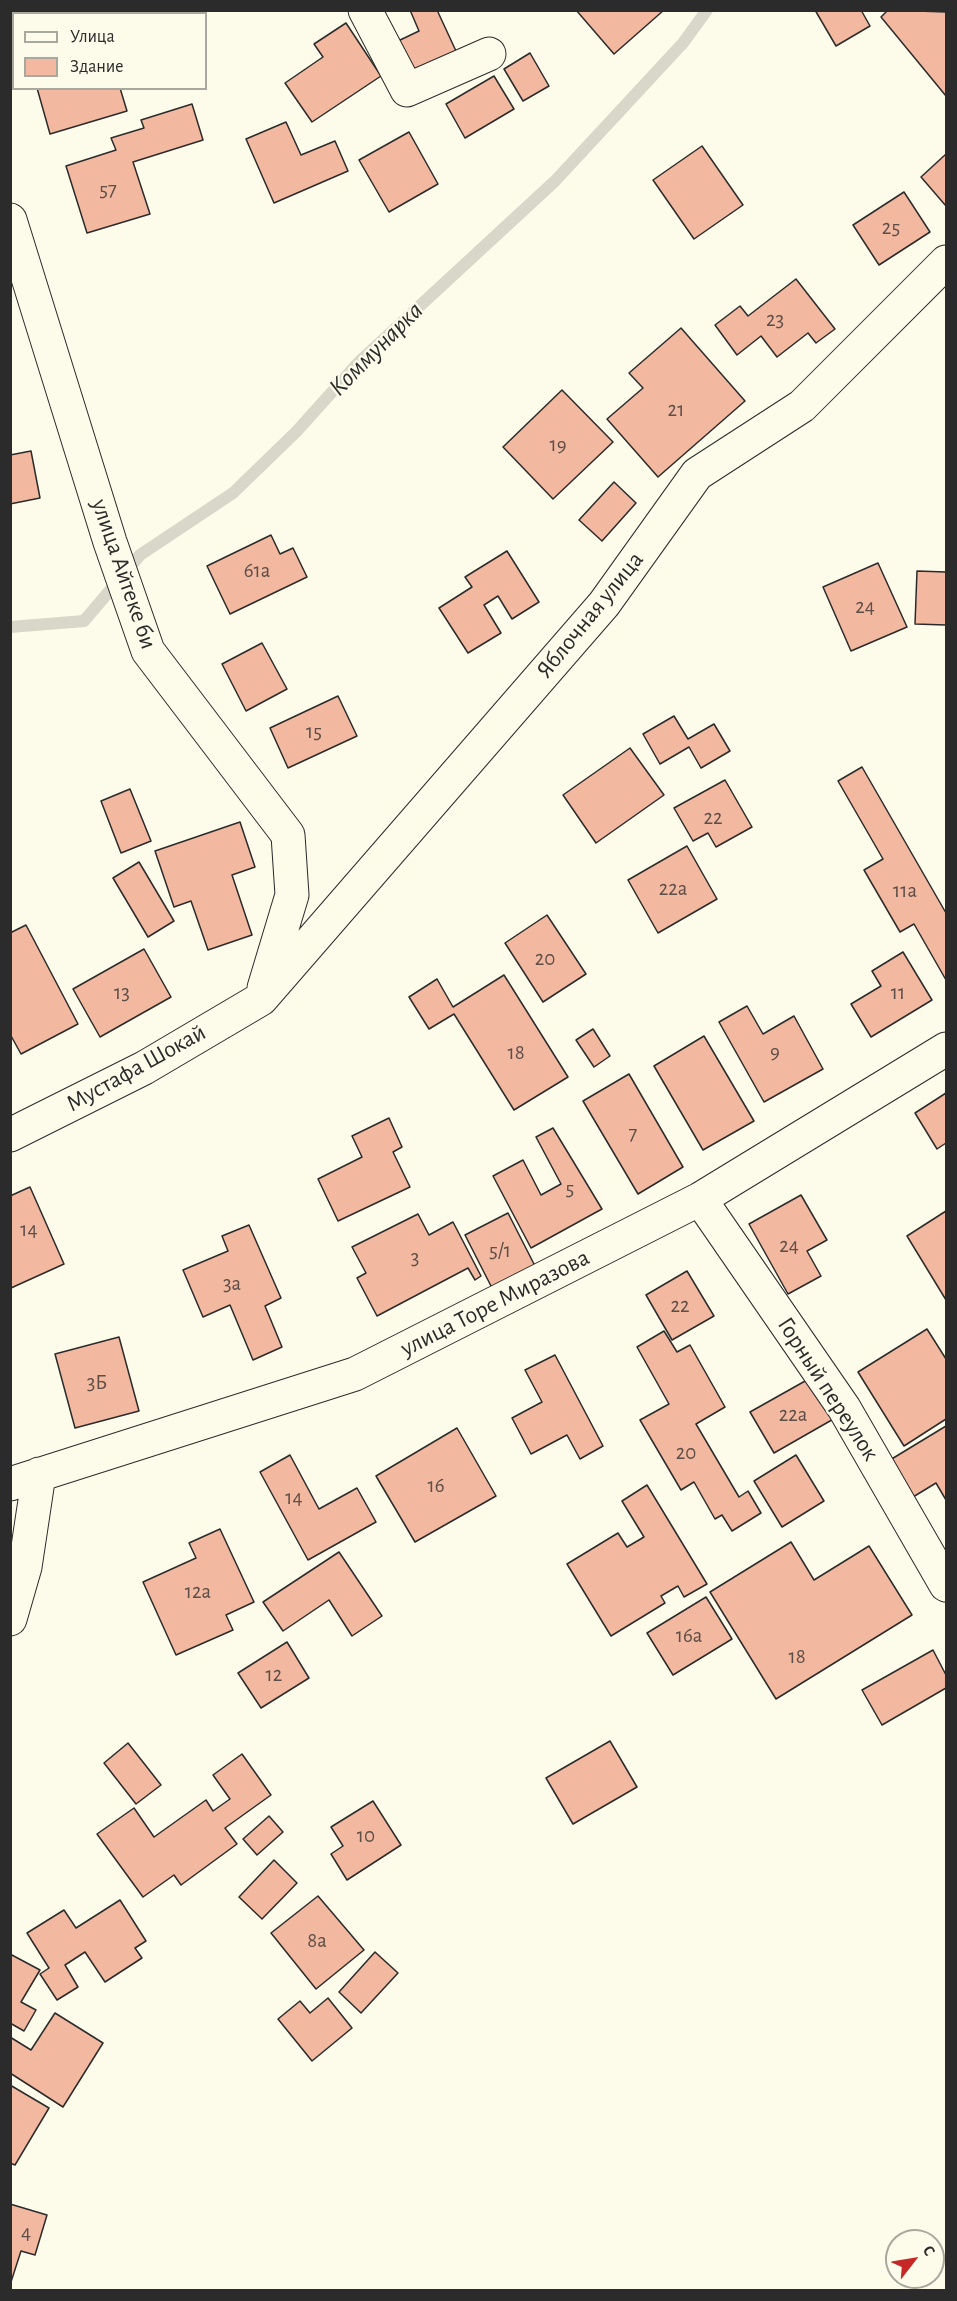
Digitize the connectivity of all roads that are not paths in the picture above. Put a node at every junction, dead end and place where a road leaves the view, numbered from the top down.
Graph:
1 (365, 10) edge
2 (489, 54) dead end
3 (10, 220) edge
4 (946, 262) edge
5 (261, 999) junction
6 (946, 1049) edge
7 (10, 1135) edge
8 (700, 1199) junction
9 (25, 1479) edge
10 (946, 1585) edge
11 (10, 1619) edge

1 - 2 street
3 - 5 street, улица Айтеке би
4 - 5 street, Яблочная улица
5 - 7 street, Мустафа Шокай
6 - 8 street, улица Торе Миразова
8 - 9 street, улица Торе Миразова
8 - 10 street, Горный переулок
9 - 11 street

